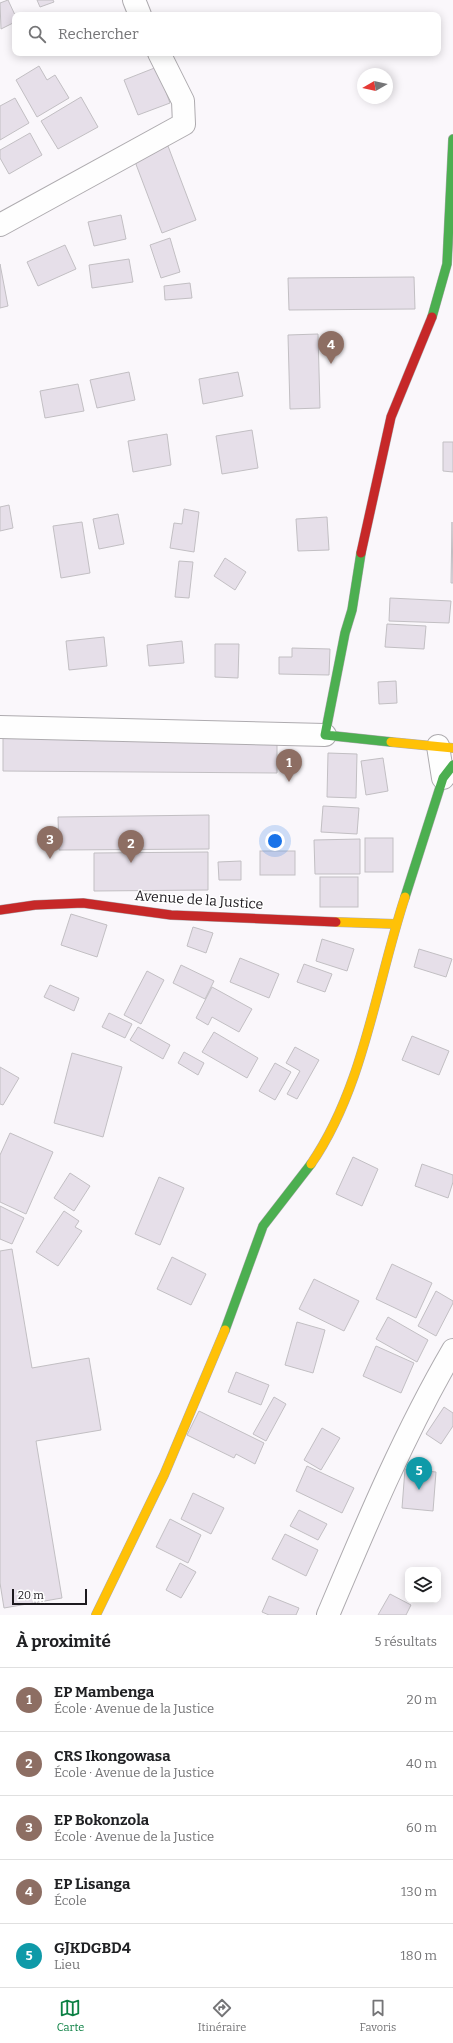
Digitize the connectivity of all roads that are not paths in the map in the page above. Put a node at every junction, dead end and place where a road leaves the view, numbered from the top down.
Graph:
1 (134, 0) edge
2 (139, 12) edge
3 (160, 56) edge
4 (453, 139) edge
5 (0, 225) edge
6 (0, 727) edge
7 (325, 735) junction
8 (446, 747) edge
9 (448, 772) edge
10 (0, 910) edge
11 (396, 924) junction
12 (453, 1350) edge
13 (96, 1615) edge
14 (328, 1615) edge

1 - 2 street
3 - 5 street
4 - 7 street
6 - 7 street
7 - 8 street
8 - 9 street
9 - 11 street
10 - 11 street, Avenue de la Justice
11 - 13 street
12 - 14 street

